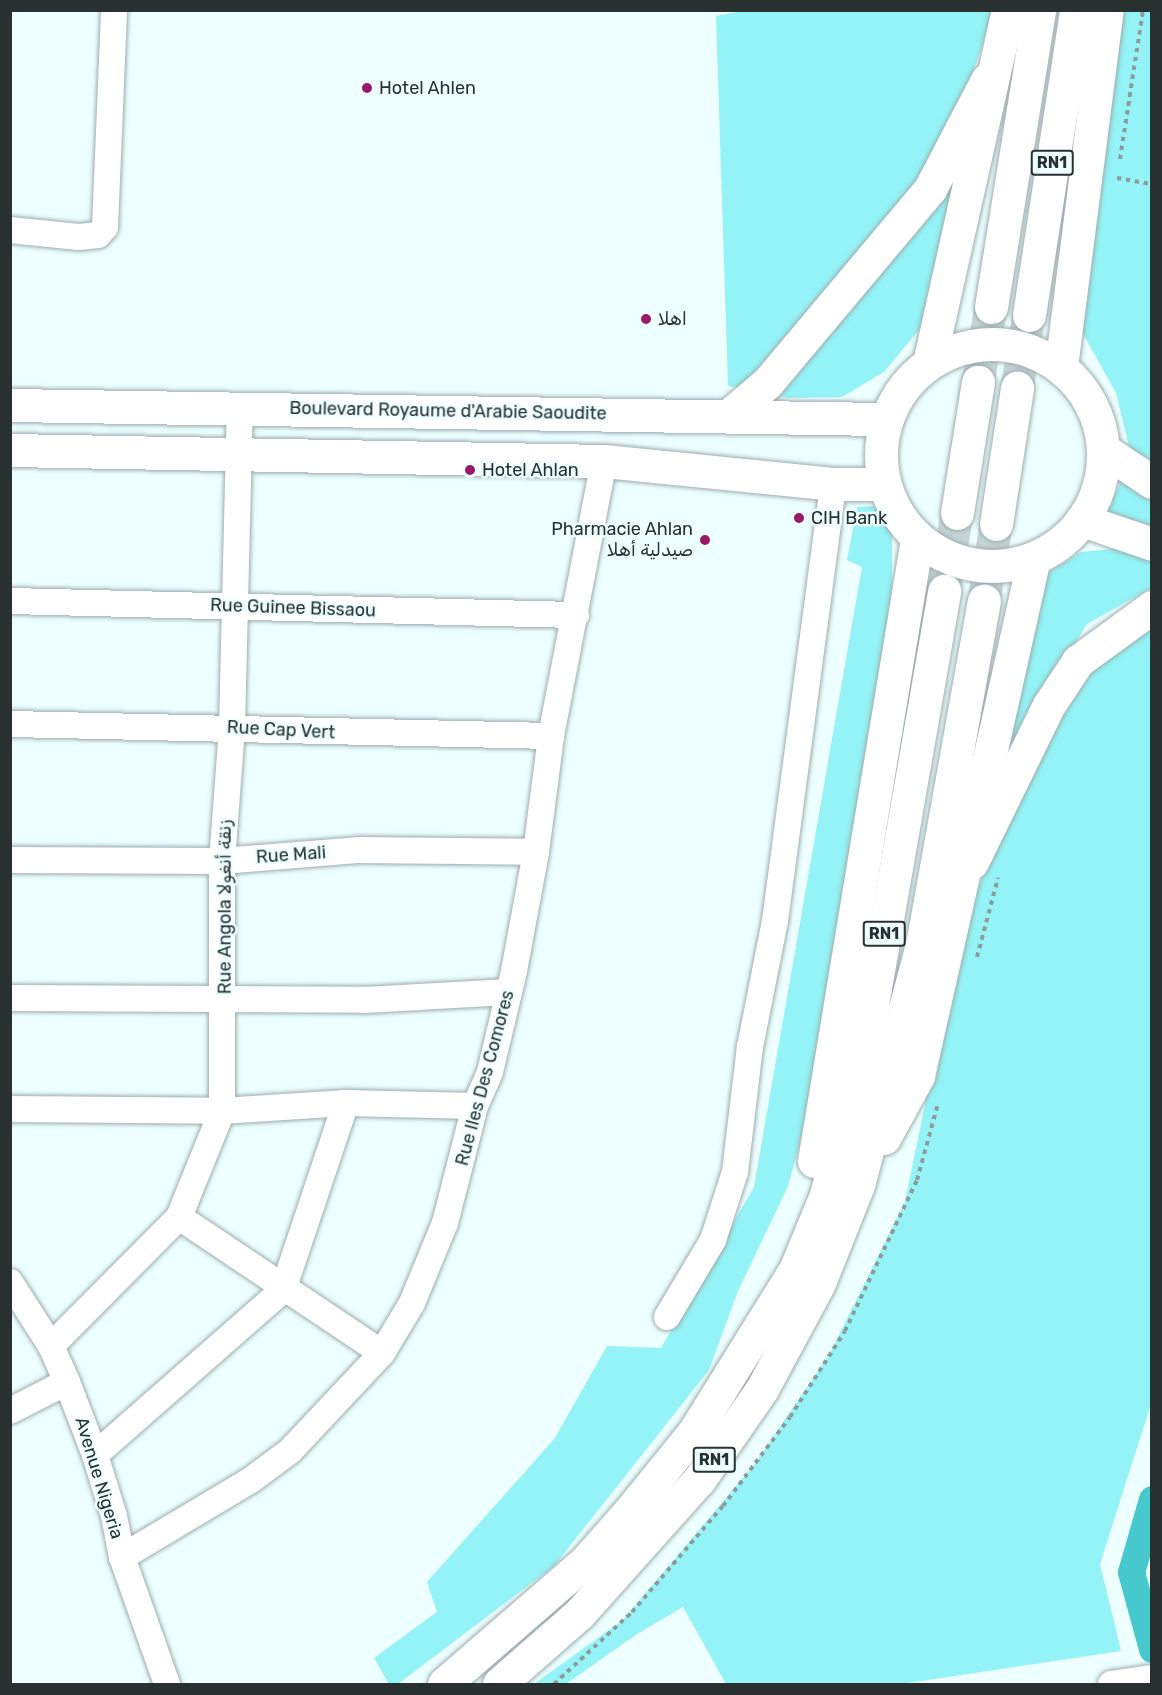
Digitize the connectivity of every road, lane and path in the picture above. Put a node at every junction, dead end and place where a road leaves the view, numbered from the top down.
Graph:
1 (114, 10) edge
2 (1008, 10) edge
3 (1039, 10) edge
4 (1076, 10) edge
5 (1107, 10) edge
6 (1143, 10) edge
7 (995, 65) junction
8 (1152, 184) edge
9 (10, 230) edge
10 (991, 307) tunnel mouth
11 (1029, 315) tunnel mouth
12 (929, 363) junction
13 (1061, 367) junction
14 (978, 382) tunnel mouth
15 (1017, 388) tunnel mouth
16 (10, 405) edge
17 (240, 407) junction
18 (728, 416) junction
19 (886, 419) junction
20 (10, 450) edge
21 (1104, 450) junction
22 (242, 454) junction
23 (604, 461) junction
24 (1152, 482) edge
25 (833, 484) junction
26 (884, 484) junction
27 (957, 513) tunnel mouth
28 (1082, 520) junction
29 (996, 524) tunnel mouth
30 (917, 539) junction
31 (1152, 544) edge
32 (1034, 558) junction
33 (944, 591) tunnel mouth
34 (984, 600) tunnel mouth
35 (10, 602) edge
36 (236, 606) junction
37 (1152, 607) edge
38 (576, 615) junction
39 (10, 724) edge
40 (232, 727) junction
41 (551, 736) junction
42 (536, 852) junction
43 (10, 860) edge
44 (222, 861) junction
45 (966, 874) junction
46 (509, 992) junction
47 (10, 998) edge
48 (224, 999) junction
49 (346, 1103) junction
50 (475, 1106) junction
51 (10, 1109) edge
52 (222, 1112) junction
53 (858, 1185) junction
54 (179, 1217) junction
55 (795, 1270) junction
56 (10, 1282) edge
57 (283, 1290) junction
58 (667, 1317) dead end
59 (51, 1346) junction
60 (382, 1353) junction
61 (67, 1382) junction
62 (10, 1411) edge
63 (95, 1455) junction
64 (122, 1557) junction
65 (1152, 1678) edge
66 (1118, 1683) edge
67 (167, 1684) edge
68 (444, 1684) edge
69 (499, 1684) edge

1 - 9 street
2 - 7 main road
3 - 10 main road, RN1
4 - 11 main road, RN1
5 - 13 main road
6 - 8 path
7 - 12 main road
7 - 18 main road
12 - 13 main road
12 - 19 main road
13 - 21 main road
14 - 27 main road
15 - 29 main road
16 - 17 main road, Boulevard Royaume d'Arabie Saoudite
17 - 18 main road, Boulevard Royaume d'Arabie Saoudite
17 - 22 street, Rue Angola زنقة أنغولا
18 - 19 main road, Boulevard Royaume d'Arabie Saoudite
19 - 26 main road
20 - 22 main road
21 - 24 main road
21 - 28 main road
22 - 23 main road
22 - 36 street, Rue Angola زنقة أنغولا
23 - 25 main road
23 - 38 street, Rue Iles Des Comores
25 - 26 main road
25 - 58 street
26 - 30 main road
28 - 31 main road
28 - 32 main road
30 - 32 main road
30 - 55 main road
32 - 45 main road
33 - 55 main road, RN1
34 - 53 main road, RN1
35 - 36 street, Rue Guinee Bissaou
36 - 38 street, Rue Guinee Bissaou
36 - 40 street, Rue Angola زنقة أنغولا
37 - 45 main road
38 - 41 street, Rue Iles Des Comores
39 - 40 street, Rue Cap Vert
40 - 41 street, Rue Cap Vert
40 - 44 street, Rue Angola زنقة أنغولا
41 - 42 street, Rue Iles Des Comores
42 - 44 street, Rue Mali
42 - 46 street, Rue Iles Des Comores
43 - 44 street, Rue Mali
44 - 48 street, Rue Angola زنقة أنغولا
45 - 53 main road
46 - 48 street
46 - 50 street, Rue Iles Des Comores
47 - 48 street
48 - 52 street, Rue Angola زنقة أنغولا
49 - 50 street
49 - 52 street
49 - 57 street
50 - 60 street, Rue Iles Des Comores
51 - 52 street
52 - 54 street, Rue Angola زنقة أنغولا
53 - 69 main road, RN1
54 - 57 street
54 - 59 street, Rue Angola زنقة أنغولا
55 - 68 main road, RN1
56 - 59 street, Avenue Nigeria
57 - 60 street
57 - 63 street
59 - 61 street, Avenue Nigeria
60 - 64 street, Rue Iles Des Comores
61 - 62 street
61 - 63 street, Avenue Nigeria
63 - 64 street, Avenue Nigeria
64 - 67 street, Avenue Nigeria
65 - 66 street

